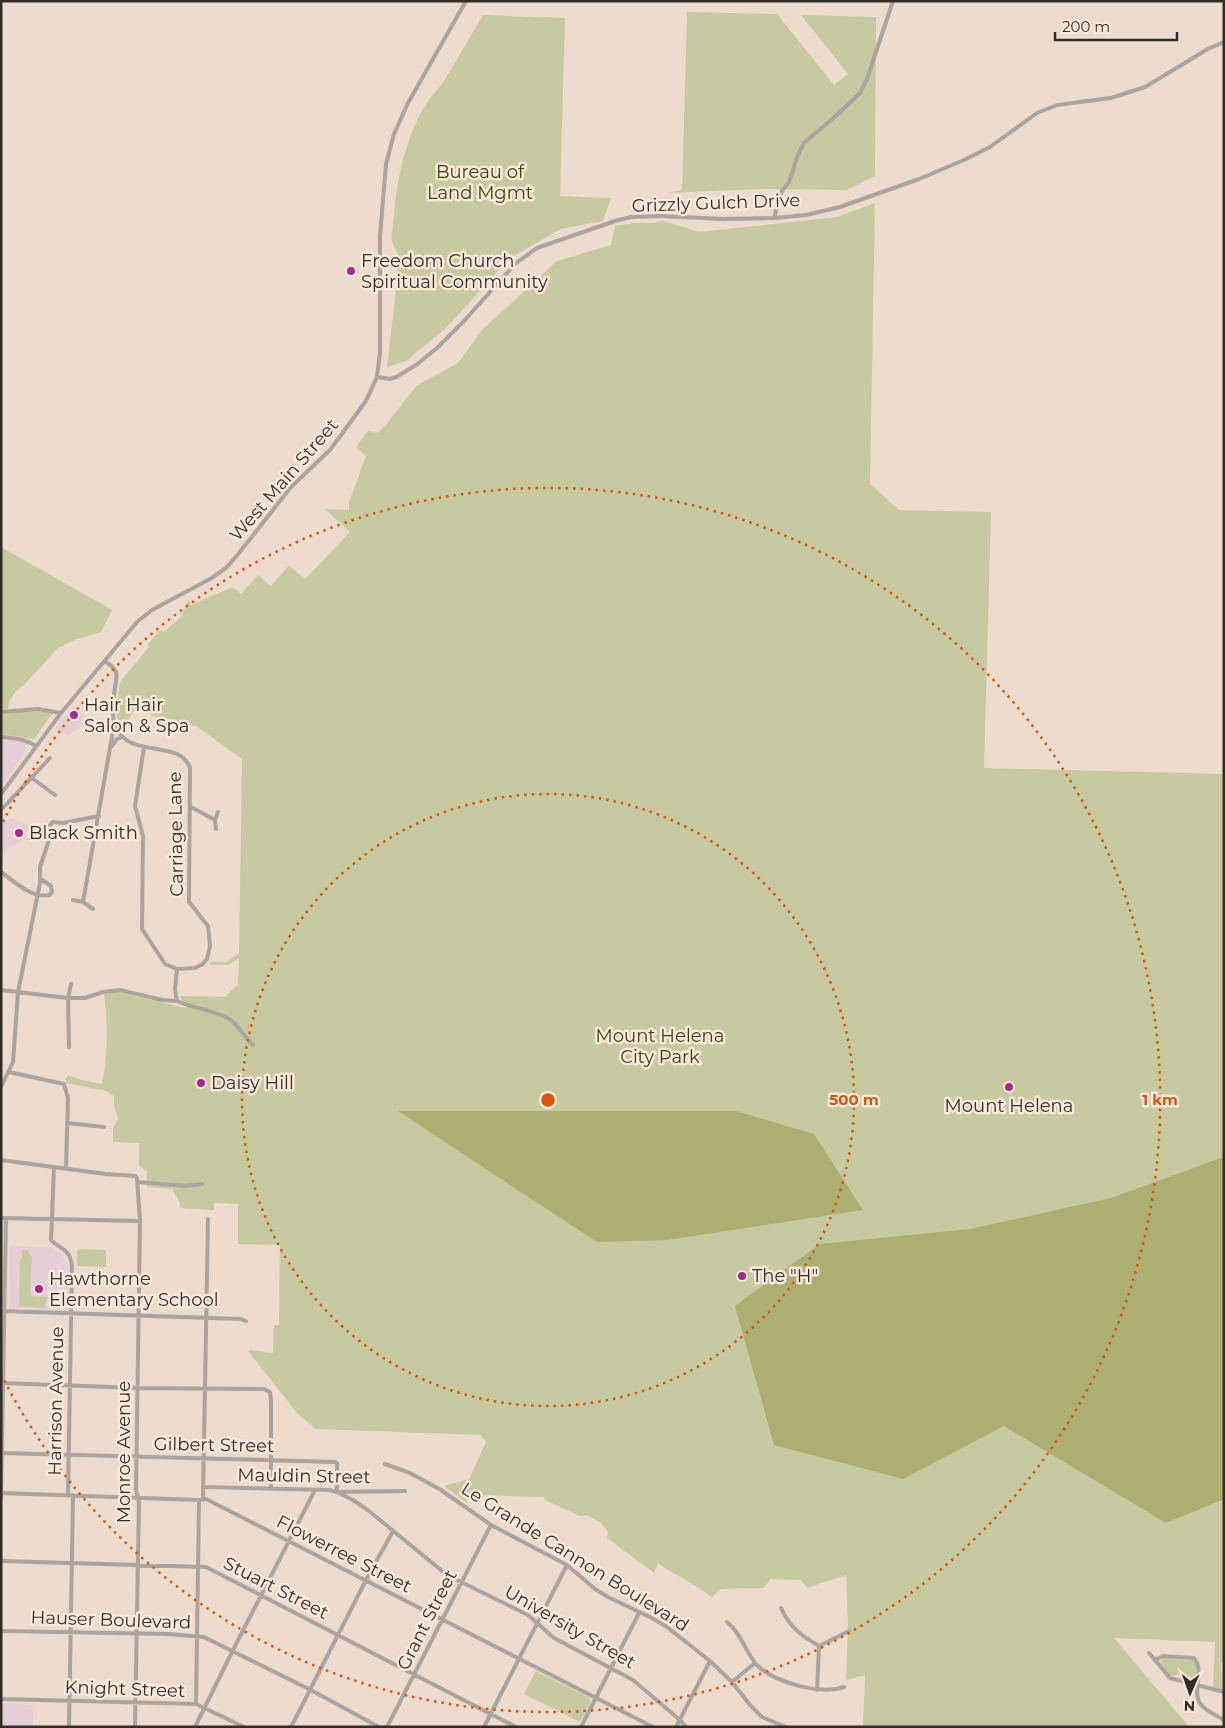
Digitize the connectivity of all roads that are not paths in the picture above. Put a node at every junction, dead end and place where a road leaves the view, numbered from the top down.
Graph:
1 (466, 1) edge
2 (893, 1) edge
3 (1224, 42) edge
4 (774, 218) junction
5 (377, 378) junction
6 (105, 661) junction
7 (1, 712) edge
8 (61, 714) junction
9 (114, 722) junction
10 (1, 737) edge
11 (122, 737) junction
12 (36, 746) junction
13 (144, 747) junction
14 (110, 751) junction
15 (50, 758) dead end
16 (32, 778) junction
17 (1, 794) edge
18 (55, 795) dead end
19 (190, 807) junction
20 (1, 810) edge
21 (218, 812) dead end
22 (99, 816) junction
23 (215, 820) junction
24 (216, 828) dead end
25 (1, 872) edge
26 (41, 881) junction
27 (73, 900) dead end
28 (83, 902) junction
29 (93, 909) dead end
30 (176, 969) junction
31 (71, 984) dead end
32 (1, 990) edge
33 (18, 992) junction
34 (68, 998) junction
35 (177, 1000) junction
36 (253, 1045) dead end
37 (68, 1047) dead end
38 (9, 1072) junction
39 (1, 1087) edge
40 (67, 1123) junction
41 (104, 1127) dead end
42 (1, 1160) edge
43 (54, 1167) junction
44 (66, 1168) junction
45 (137, 1180) junction
46 (202, 1184) dead end
47 (4, 1218) edge
48 (52, 1219) junction
49 (208, 1219) dead end
50 (140, 1221) junction
51 (3, 1311) edge
52 (72, 1314) junction
53 (139, 1316) junction
54 (206, 1319) junction
55 (246, 1321) dead end
56 (2, 1383) edge
57 (71, 1385) junction
58 (138, 1388) junction
59 (205, 1389) junction
60 (2, 1453) edge
61 (69, 1455) junction
62 (136, 1457) junction
63 (203, 1459) junction
64 (271, 1460) junction
65 (385, 1464) dead end
66 (203, 1488) junction
67 (271, 1489) junction
68 (315, 1490) junction
69 (405, 1491) dead end
70 (1, 1492) edge
71 (337, 1492) junction
72 (70, 1495) junction
73 (138, 1497) junction
74 (1, 1499) edge
75 (201, 1499) junction
76 (491, 1525) junction
77 (394, 1531) junction
78 (288, 1541) junction
79 (1, 1561) edge
80 (71, 1563) junction
81 (138, 1564) junction
82 (567, 1565) junction
83 (198, 1566) junction
84 (366, 1580) junction
85 (461, 1583) junction
86 (261, 1596) junction
87 (781, 1608) dead end
88 (640, 1613) junction
89 (442, 1619) junction
90 (537, 1622) junction
91 (727, 1622) dead end
92 (1, 1631) edge
93 (848, 1631) dead end
94 (71, 1632) junction
95 (137, 1634) junction
96 (197, 1635) junction
97 (337, 1635) junction
98 (819, 1646) junction
99 (233, 1650) junction
100 (1149, 1653) dead end
101 (518, 1658) junction
102 (1155, 1660) junction
103 (710, 1662) junction
104 (755, 1663) junction
105 (611, 1669) junction
106 (414, 1674) junction
107 (732, 1682) junction
108 (1199, 1685) junction
109 (844, 1687) dead end
110 (309, 1689) junction
111 (817, 1690) junction
112 (1224, 1692) edge
113 (596, 1698) junction
114 (1, 1699) edge
115 (69, 1701) junction
116 (136, 1703) junction
117 (196, 1704) junction
118 (205, 1708) junction
119 (490, 1713) junction
120 (680, 1720) junction
121 (1224, 1720) edge
122 (772, 1725) edge
123 (69, 1727) edge
124 (136, 1727) edge
125 (195, 1727) edge
126 (244, 1727) edge
127 (291, 1727) edge
128 (379, 1727) edge
129 (387, 1727) edge
130 (484, 1727) edge
131 (516, 1727) edge
132 (581, 1727) edge
133 (653, 1727) edge
134 (676, 1727) edge
135 (686, 1727) edge
136 (786, 1727) edge

1 - 5 street
2 - 4 street
3 - 4 street, Grizzly Gulch Drive
4 - 5 street, Grizzly Gulch Drive
5 - 6 street, West Main Street
6 - 8 street, West Main Street
6 - 9 street
7 - 8 street
8 - 12 street, West Main Street
9 - 11 street
9 - 14 street
10 - 12 street
11 - 13 street, Carriage Lane
11 - 14 street
12 - 17 street, West Main Street
13 - 19 street, Carriage Lane
13 - 30 street
14 - 22 street
15 - 16 street
16 - 18 street
16 - 20 street
19 - 23 street
19 - 30 street, Carriage Lane
21 - 23 street
22 - 26 street
22 - 28 street
23 - 24 street
25 - 26 street
26 - 33 street, bridge
27 - 28 street
28 - 29 street
30 - 35 street
31 - 34 street
32 - 33 street
33 - 34 street
33 - 38 street
34 - 35 street
34 - 37 street
35 - 36 street
38 - 39 street
38 - 40 street
40 - 41 street
40 - 44 street
42 - 43 street
43 - 44 street
43 - 48 street, Harrison Avenue
44 - 45 street
45 - 46 street
45 - 50 street, Monroe Avenue
47 - 48 street
47 - 51 street
48 - 50 street
48 - 52 street, Harrison Avenue
49 - 54 street
50 - 53 street, Monroe Avenue
51 - 52 street
51 - 56 street
52 - 53 street
52 - 57 street, Harrison Avenue
53 - 54 street
53 - 58 street, Monroe Avenue
54 - 55 street
54 - 59 street
56 - 57 street
56 - 60 street
57 - 58 street
57 - 61 street, Harrison Avenue
58 - 59 street
58 - 62 street, Monroe Avenue
59 - 63 street
59 - 64 street
60 - 61 street, Gilbert Street
60 - 70 street
61 - 62 street, Gilbert Street
61 - 72 street, Harrison Avenue
62 - 63 street, Gilbert Street
62 - 73 street, Monroe Avenue
63 - 64 street, Gilbert Street
63 - 66 street
64 - 67 street
64 - 71 street, Gilbert Street
65 - 76 street, Le Grande Cannon Boulevard
66 - 67 street, Mauldin Street
66 - 75 street
67 - 68 street, Mauldin Street
68 - 71 street, Mauldin Street
68 - 78 street
69 - 71 street, Mauldin Street
70 - 72 street, Flowerree Street
70 - 74 street
71 - 77 street, University Street
72 - 73 street, Flowerree Street
72 - 80 street, Harrison Avenue
73 - 75 street, Flowerree Street
73 - 81 street, Monroe Avenue
75 - 78 street, Flowerree Street
75 - 83 street
76 - 82 street, Le Grande Cannon Boulevard
76 - 85 street, Grant Street
77 - 84 street
77 - 85 street, University Street
78 - 84 street, Flowerree Street
78 - 86 street
79 - 80 street, Stuart Street
80 - 81 street, Stuart Street
80 - 94 street, Harrison Avenue
81 - 83 street, Stuart Street
81 - 95 street, Monroe Avenue
82 - 88 street, Le Grande Cannon Boulevard
82 - 90 street
83 - 86 street, Stuart Street
83 - 96 street
84 - 89 street, Flowerree Street
84 - 97 street
85 - 89 street, Grant Street
85 - 90 street, University Street
86 - 97 street, Stuart Street
86 - 99 street
87 - 98 street
88 - 103 street, Le Grande Cannon Boulevard
88 - 105 street
89 - 101 street, Flowerree Street
89 - 106 street, Grant Street
90 - 101 street
90 - 105 street, University Street
91 - 104 street
92 - 94 street, Hauser Boulevard
93 - 98 street
94 - 95 street, Hauser Boulevard
94 - 115 street, Harrison Avenue
95 - 96 street, Hauser Boulevard
95 - 116 street, Monroe Avenue
96 - 99 street, Hauser Boulevard
96 - 117 street
97 - 106 street, Stuart Street
97 - 110 street
98 - 111 street
99 - 110 street, Hauser Boulevard
99 - 118 street
100 - 102 street
101 - 113 street, Flowerree Street
101 - 119 street
102 - 108 street
102 - 108 street
103 - 107 street, Le Grande Cannon Boulevard
103 - 120 street
104 - 107 street
104 - 111 street
105 - 113 street
105 - 120 street, University Street
106 - 119 street, Stuart Street
106 - 129 street, Grant Street
107 - 122 street, Le Grande Cannon Boulevard
108 - 112 street
108 - 121 street
109 - 111 street
110 - 127 street
110 - 128 street, Hauser Boulevard
113 - 132 street
113 - 133 street, Flowerree Street
114 - 115 street, Knight Street
115 - 116 street, Knight Street
115 - 123 street, Harrison Avenue
116 - 117 street, Knight Street
116 - 124 street, Monroe Avenue
117 - 118 street, Knight Street
118 - 125 street
118 - 126 street, Knight Street
119 - 130 street
119 - 131 street, Stuart Street
120 - 134 street
120 - 135 street, University Street
122 - 136 street, Le Grande Cannon Boulevard

